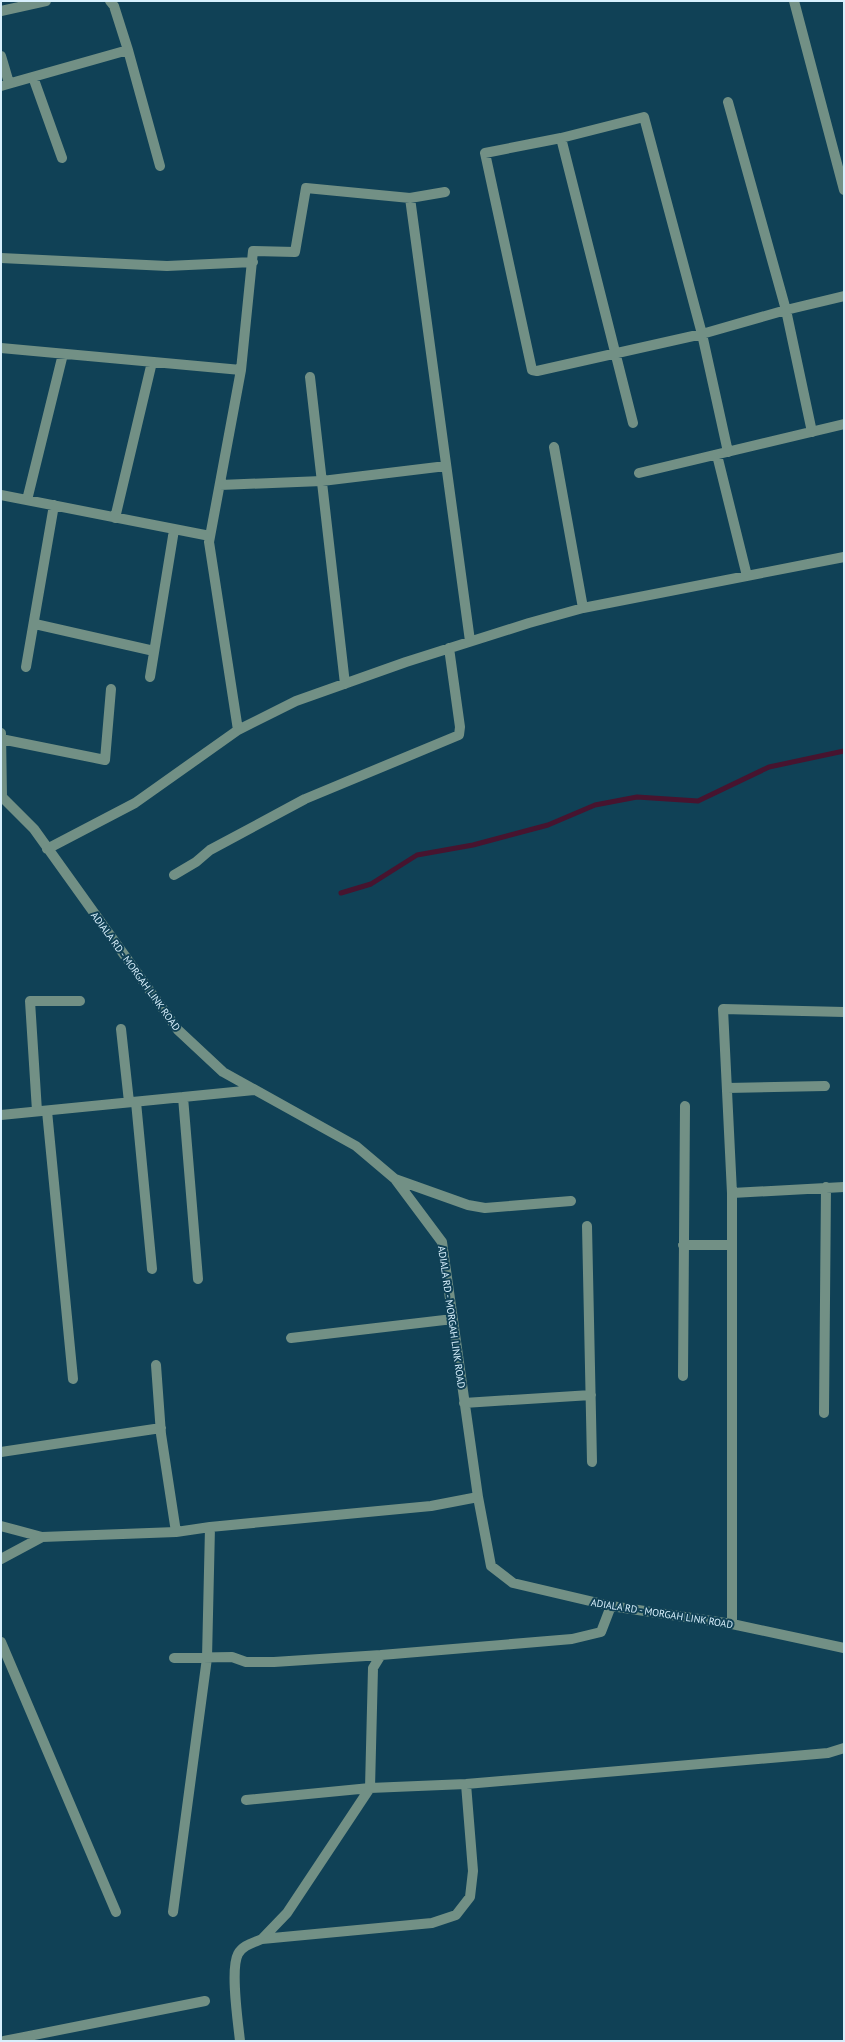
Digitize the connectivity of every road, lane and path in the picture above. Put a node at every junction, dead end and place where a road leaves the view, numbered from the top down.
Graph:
1 (46, 1) edge
2 (110, 1) edge
3 (794, 1) edge
4 (1, 11) edge
5 (128, 50) junction
6 (1, 56) edge
7 (33, 77) junction
8 (5, 84) edge
9 (728, 102) dead end
10 (561, 138) junction
11 (62, 158) dead end
12 (160, 166) dead end
13 (844, 190) edge
14 (445, 192) dead end
15 (410, 198) junction
16 (1, 258) edge
17 (253, 262) junction
18 (844, 296) edge
19 (786, 310) junction
20 (702, 334) junction
21 (1, 348) edge
22 (63, 354) junction
23 (617, 354) junction
24 (152, 362) junction
25 (242, 370) junction
26 (310, 377) dead end
27 (633, 423) dead end
28 (844, 424) edge
29 (812, 432) junction
30 (554, 447) dead end
31 (728, 452) junction
32 (716, 455) junction
33 (446, 466) junction
34 (639, 473) dead end
35 (322, 481) junction
36 (220, 485) junction
37 (1, 495) edge
38 (27, 500) junction
39 (54, 506) junction
40 (115, 518) junction
41 (174, 530) junction
42 (210, 536) junction
43 (844, 557) edge
44 (747, 576) junction
45 (583, 608) junction
46 (35, 624) junction
47 (470, 641) junction
48 (449, 648) junction
49 (154, 651) junction
50 (26, 667) dead end
51 (150, 677) dead end
52 (345, 684) junction
53 (111, 689) dead end
54 (238, 730) junction
55 (1, 733) edge
56 (1, 739) edge
57 (2, 796) edge
58 (48, 849) junction
59 (174, 876) dead end
60 (80, 1001) dead end
61 (844, 1012) edge
62 (121, 1029) dead end
63 (825, 1086) dead end
64 (726, 1088) junction
65 (254, 1090) junction
66 (183, 1097) junction
67 (132, 1102) junction
68 (685, 1106) dead end
69 (42, 1111) junction
70 (1, 1115) edge
71 (395, 1179) junction
72 (826, 1187) junction
73 (844, 1187) edge
74 (732, 1192) junction
75 (571, 1201) dead end
76 (587, 1226) dead end
77 (684, 1245) junction
78 (731, 1245) junction
79 (152, 1269) dead end
80 (198, 1279) dead end
81 (453, 1319) junction
82 (291, 1338) dead end
83 (156, 1365) dead end
84 (682, 1376) dead end
85 (72, 1379) dead end
86 (591, 1395) junction
87 (464, 1403) junction
88 (824, 1413) dead end
89 (161, 1428) junction
90 (1, 1452) edge
91 (592, 1462) dead end
92 (478, 1497) junction
93 (1, 1526) edge
94 (210, 1527) junction
95 (176, 1532) junction
96 (42, 1537) junction
97 (1, 1559) edge
98 (611, 1606) junction
99 (732, 1624) junction
100 (1, 1642) edge
101 (844, 1648) edge
102 (380, 1655) junction
103 (174, 1658) dead end
104 (207, 1658) junction
105 (844, 1748) edge
106 (466, 1784) junction
107 (370, 1788) junction
108 (246, 1800) dead end
109 (116, 1912) dead end
110 (173, 1912) dead end
111 (262, 1939) junction
112 (205, 2001) dead end
113 (4, 2041) edge
114 (240, 2041) edge

1 - 4 street
2 - 5 street
3 - 13 street
5 - 7 street
5 - 12 street
6 - 8 street
7 - 8 street
7 - 11 street
9 - 19 street
10 - 20 street
10 - 23 street
10 - 23 street
14 - 15 street
15 - 17 street
15 - 33 street
16 - 17 street
17 - 25 street
18 - 19 street
19 - 20 street
19 - 29 street
20 - 23 street
20 - 31 street
21 - 22 street
22 - 24 street
22 - 38 street
23 - 27 street
24 - 25 street
24 - 40 street
25 - 36 street
26 - 35 street
28 - 29 street
29 - 31 street
30 - 45 street
31 - 32 street
32 - 34 street
32 - 44 street
33 - 35 street
33 - 47 street
35 - 36 street
35 - 52 street
36 - 42 street
37 - 38 street
38 - 39 street
39 - 40 street
39 - 46 street
40 - 41 street
41 - 42 street
41 - 49 street
42 - 54 street
43 - 44 street
44 - 45 street
45 - 47 street
46 - 49 street
46 - 50 street
47 - 48 street
48 - 52 street
48 - 59 street
49 - 51 street
52 - 54 street
53 - 56 street
54 - 58 street
55 - 56 street
56 - 57 street
57 - 58 street, ADIALA RD - MORGAH LINK ROAD
58 - 65 street, ADIALA RD - MORGAH LINK ROAD
60 - 69 street
61 - 64 street
62 - 67 street
63 - 64 street
64 - 74 street
65 - 66 street
65 - 71 street, ADIALA RD - MORGAH LINK ROAD
66 - 67 street
66 - 80 street
67 - 69 street
67 - 79 street
68 - 77 street
69 - 70 street
69 - 85 street
71 - 75 street
71 - 81 street, ADIALA RD - MORGAH LINK ROAD
72 - 73 street
72 - 74 street
72 - 88 street
74 - 78 street
76 - 86 street
77 - 78 street
77 - 84 street
78 - 99 street
81 - 82 street
81 - 87 street, ADIALA RD - MORGAH LINK ROAD
83 - 89 street
86 - 87 street
86 - 91 street
87 - 92 street, ADIALA RD - MORGAH LINK ROAD
89 - 90 street
89 - 95 street
92 - 94 street
92 - 98 street, ADIALA RD - MORGAH LINK ROAD
93 - 96 street
94 - 95 street
94 - 104 street
95 - 96 street
96 - 97 street
98 - 99 street, ADIALA RD - MORGAH LINK ROAD
98 - 102 street
99 - 101 street, ADIALA RD - MORGAH LINK ROAD
100 - 109 street
102 - 104 street
102 - 107 street
103 - 104 street
104 - 110 street
105 - 106 street
106 - 107 street
106 - 111 street
107 - 108 street
107 - 111 street
111 - 114 street
112 - 113 street

